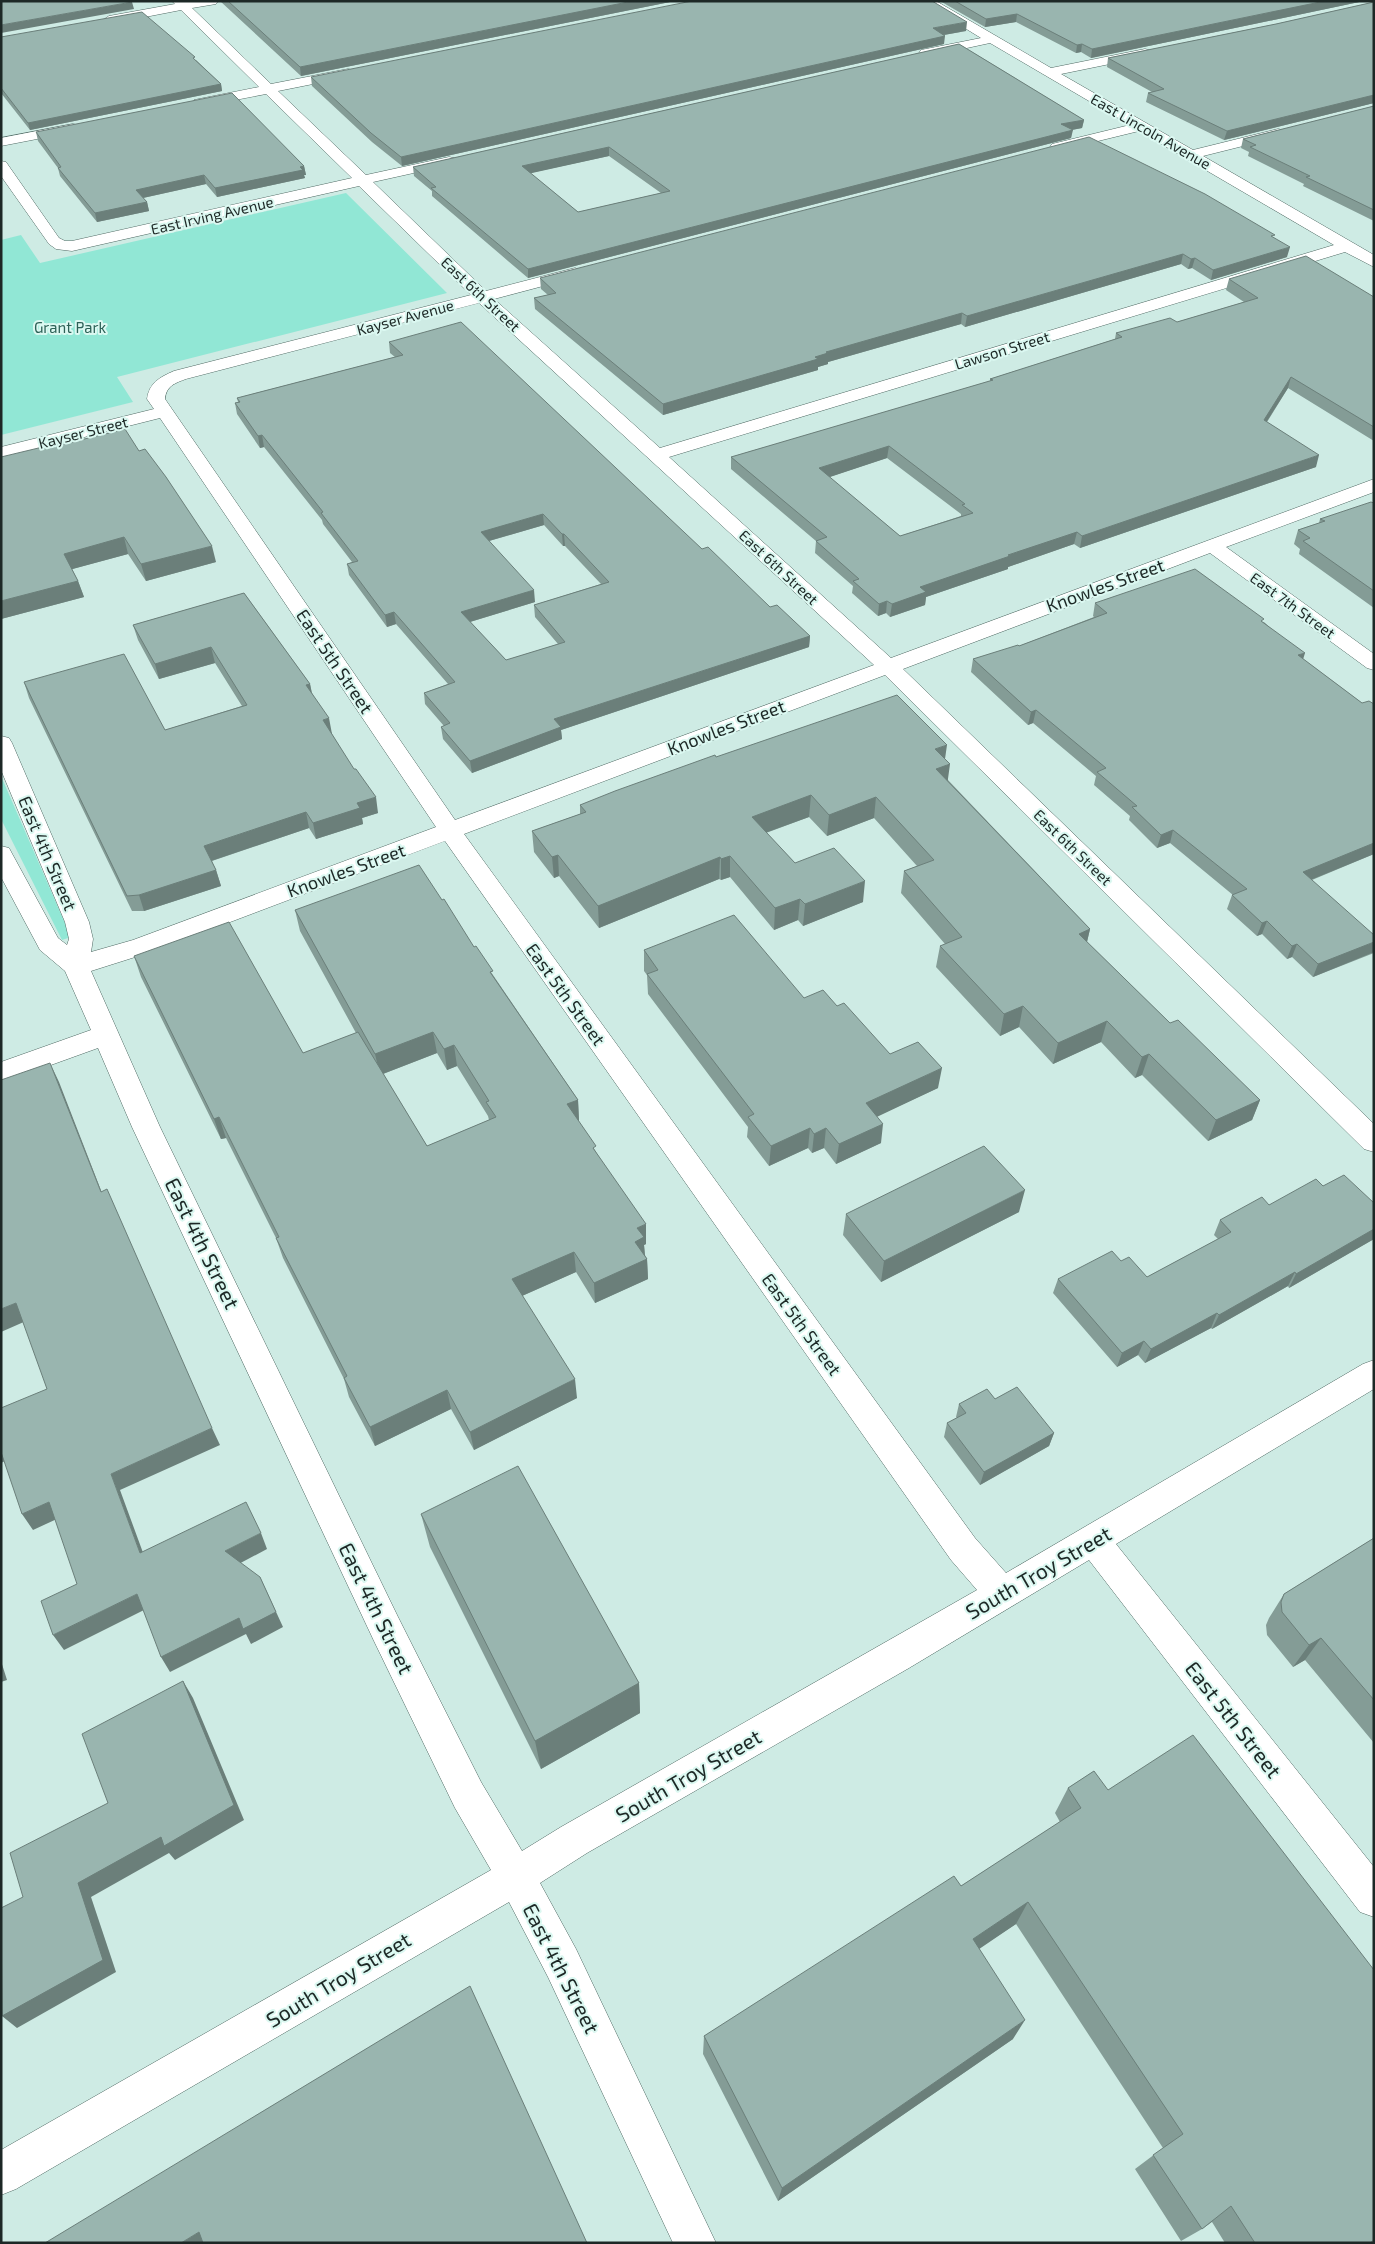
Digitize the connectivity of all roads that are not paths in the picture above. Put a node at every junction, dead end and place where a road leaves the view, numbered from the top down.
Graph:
1 (212, 1) edge
2 (927, 1) edge
3 (181, 4) edge
4 (98, 22) edge
5 (992, 39) junction
6 (1161, 50) edge
7 (916, 55) edge
8 (365, 69) edge
9 (1049, 72) junction
10 (267, 89) junction
11 (185, 105) edge
12 (83, 126) edge
13 (1142, 126) junction
14 (1291, 130) edge
15 (1, 142) edge
16 (1042, 152) edge
17 (1190, 155) junction
18 (461, 159) edge
19 (1, 165) edge
20 (362, 181) junction
21 (1347, 246) junction
22 (1374, 262) edge
23 (593, 268) edge
24 (483, 296) junction
25 (162, 383) joint
26 (165, 411) junction
27 (1, 454) edge
28 (658, 455) junction
29 (1374, 485) edge
30 (1212, 546) junction
31 (1374, 664) edge
32 (888, 666) junction
33 (1, 743) edge
34 (450, 830) junction
35 (1, 854) edge
36 (76, 966) junction
37 (105, 1034) junction
38 (1, 1072) edge
39 (1374, 1141) edge
40 (1374, 1374) edge
41 (1093, 1540) junction
42 (1000, 1593) junction
43 (516, 1877) junction
44 (1374, 1898) edge
45 (1, 2174) edge
46 (695, 2243) edge

1 - 3 street
2 - 5 street, East Lincoln Avenue
3 - 4 street
3 - 10 street, East 6th Street
5 - 7 street
5 - 9 street, East Lincoln Avenue
6 - 9 street
8 - 10 street
9 - 13 street, East Lincoln Avenue
10 - 11 street
10 - 20 street, East 6th Street
12 - 15 street
13 - 16 street
13 - 17 street, East Lincoln Avenue
14 - 17 street
17 - 21 street, East Lincoln Avenue
18 - 20 street, East Irving Avenue
19 - 20 street, East Irving Avenue
20 - 24 street, East 6th Street
21 - 22 street, East Lincoln Avenue
21 - 28 street, Lawson Street
23 - 24 street, Kayser Avenue
24 - 25 street, Kayser Avenue
24 - 28 street, East 6th Street
25 - 26 street, East 5th Street
26 - 27 street, Kayser Street
26 - 34 street, East 5th Street
28 - 32 street, East 6th Street
29 - 30 street, Knowles Street
30 - 31 street, East 7th Street
30 - 32 street, Knowles Street
32 - 34 street, Knowles Street
32 - 39 street, East 6th Street
33 - 36 street, East 4th Street
34 - 36 street, Knowles Street
34 - 42 street, East 5th Street
35 - 36 street, East 4th Street
36 - 37 street, East 4th Street
37 - 38 street
37 - 43 street, East 4th Street
40 - 41 street, South Troy Street
41 - 42 street, South Troy Street
41 - 44 street, East 5th Street
42 - 43 street, South Troy Street
43 - 45 street, South Troy Street
43 - 46 street, East 4th Street

